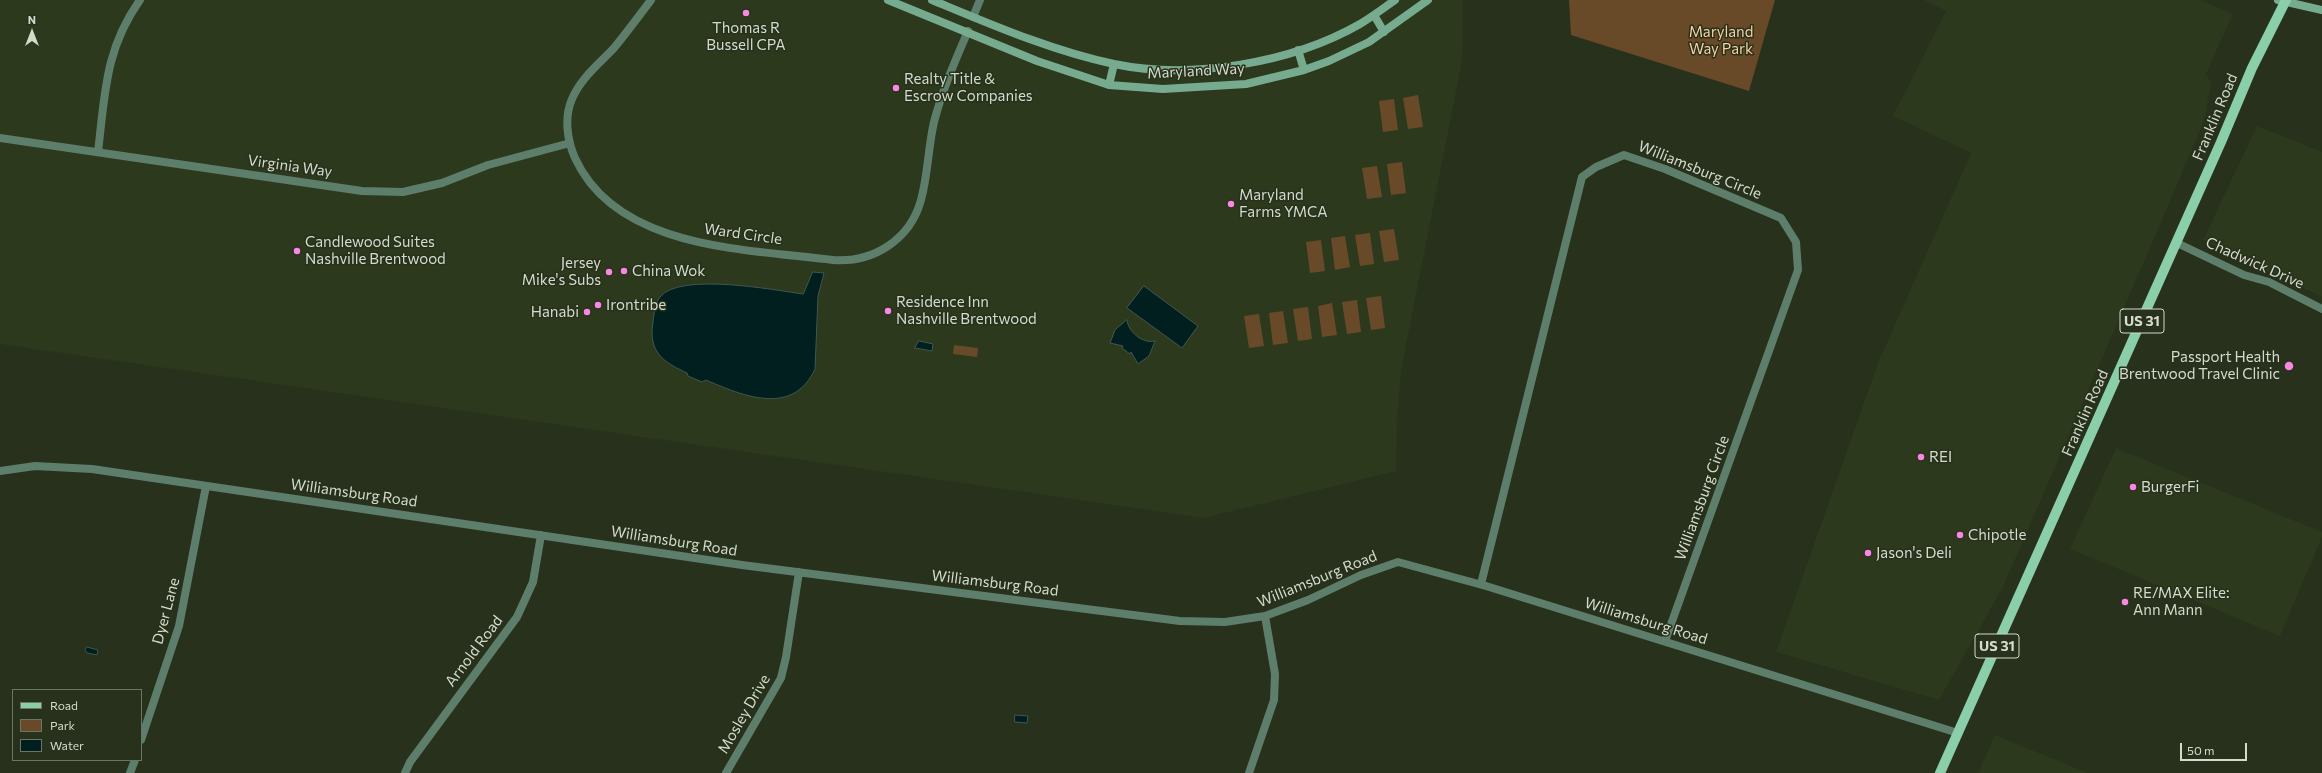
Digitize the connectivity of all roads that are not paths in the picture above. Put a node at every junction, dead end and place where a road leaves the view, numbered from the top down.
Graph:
1 (140, 0) edge
2 (651, 0) edge
3 (888, 0) edge
4 (932, 0) edge
5 (980, 0) edge
6 (1395, 0) edge
7 (1428, 0) edge
8 (2283, 1) edge
9 (2322, 10) edge
10 (1374, 15) junction
11 (973, 17) junction
12 (968, 31) junction
13 (1384, 32) junction
14 (1298, 50) junction
15 (1114, 64) junction
16 (1304, 70) junction
17 (1110, 85) junction
18 (0, 138) edge
19 (570, 143) junction
20 (98, 152) junction
21 (2176, 244) junction
22 (2322, 309) edge
23 (0, 471) edge
24 (206, 486) junction
25 (541, 535) junction
26 (799, 572) junction
27 (1481, 584) junction
28 (1265, 616) junction
29 (1665, 641) junction
30 (1958, 733) junction
31 (142, 737) edge
32 (134, 761) edge
33 (130, 773) edge
34 (404, 773) edge
35 (726, 773) edge
36 (1249, 773) edge
37 (1940, 773) edge

1 - 20 street
2 - 19 street, Ward Circle
3 - 12 main road, Maryland Way
4 - 11 main road, Maryland Way
5 - 11 street
6 - 10 main road, Maryland Way
7 - 13 main road, Maryland Way
8 - 9 main road
8 - 21 main road, Franklin Road / US 31
10 - 13 main road
10 - 14 main road, Maryland Way
11 - 12 main road
11 - 15 main road, Maryland Way
12 - 17 main road, Maryland Way
12 - 19 street, Ward Circle
13 - 16 main road, Maryland Way
14 - 15 main road, Maryland Way
14 - 16 main road
15 - 17 main road
16 - 17 main road, Maryland Way
18 - 20 street, Virginia Way
19 - 20 street, Virginia Way
21 - 22 street, Chadwick Drive
21 - 30 main road, Franklin Road / US 31
23 - 24 street, Williamsburg Road
24 - 25 street, Williamsburg Road
24 - 31 street, Dyer Lane
25 - 26 street, Williamsburg Road
25 - 34 street, Arnold Road
26 - 28 street, Williamsburg Road
26 - 35 street, Mosley Drive
27 - 28 street, Williamsburg Road
27 - 29 street, Williamsburg Road
27 - 29 street, Williamsburg Circle
28 - 36 street
29 - 30 street, Williamsburg Road
30 - 37 main road, Franklin Road / US 31
32 - 33 street

